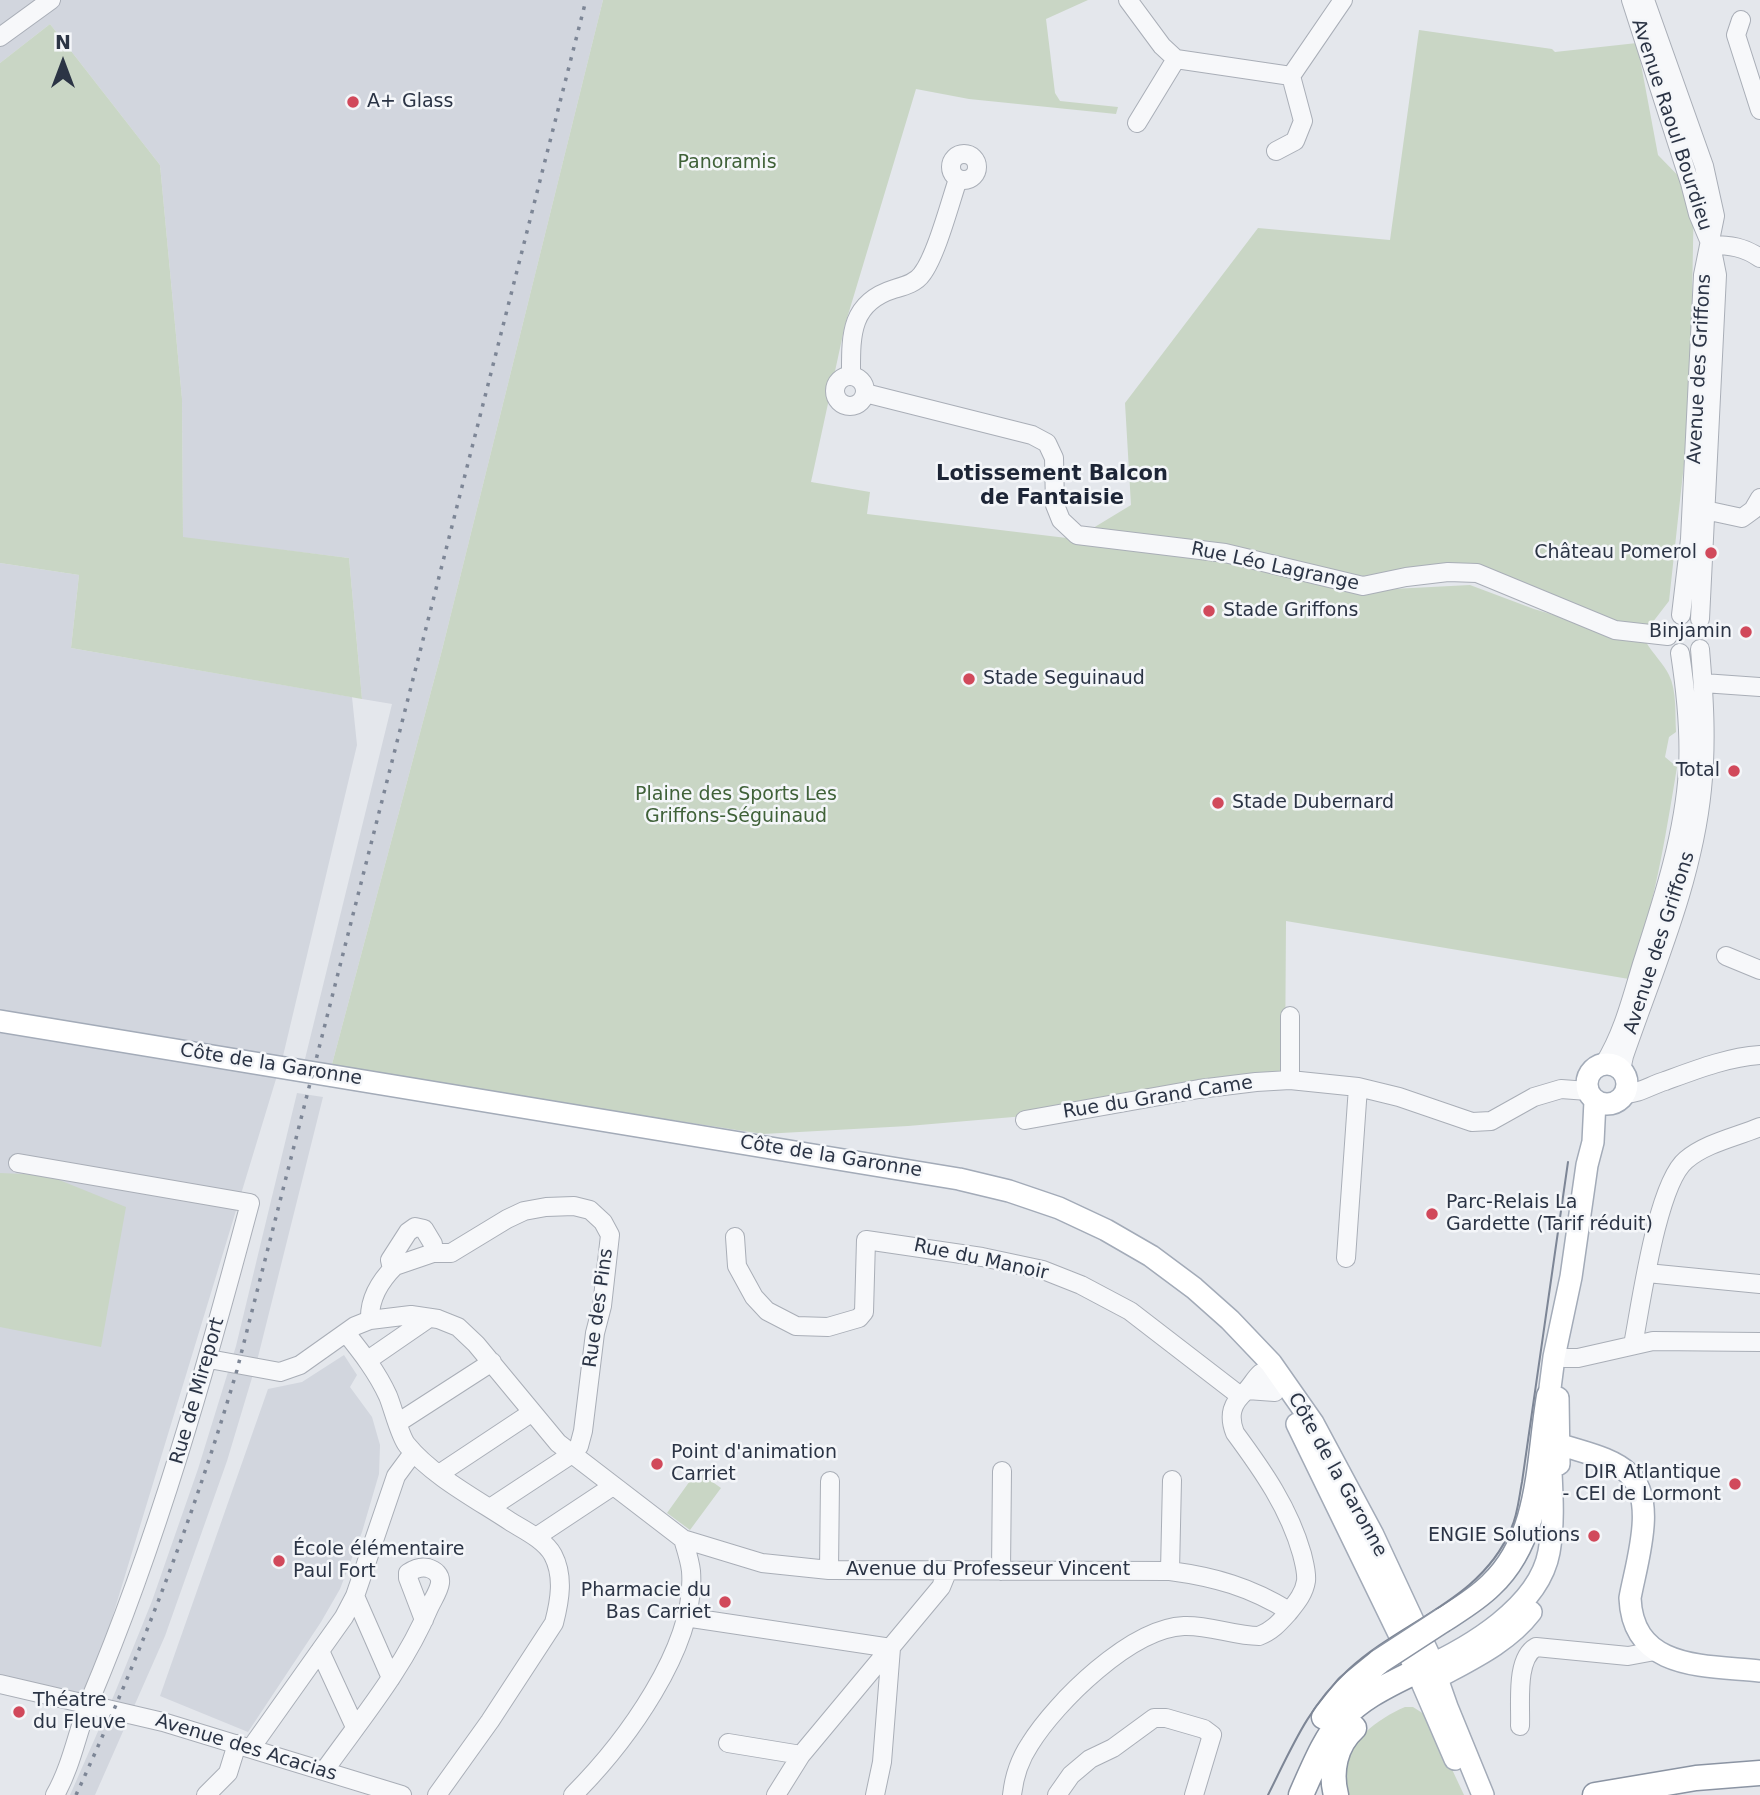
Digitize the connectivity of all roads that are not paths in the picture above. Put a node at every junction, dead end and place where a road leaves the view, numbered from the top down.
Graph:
1 (51, 0) edge
2 (1128, 0) edge
3 (1343, 0) edge
4 (1631, 0) edge
5 (1645, 0) edge
6 (1741, 20) dead end
7 (0, 37) edge
8 (1175, 59) junction
9 (1752, 62) edge
10 (1291, 76) junction
11 (1760, 110) edge
12 (1137, 123) dead end
13 (1276, 151) dead end
14 (958, 179) dead end
15 (1711, 245) junction
16 (1760, 258) edge
17 (850, 376) junction
18 (865, 393) junction
19 (1760, 498) edge
20 (1705, 510) junction
21 (1695, 559) junction
22 (1681, 615) junction
23 (1700, 619) junction
24 (1668, 636) junction
25 (1700, 649) junction
26 (1680, 653) junction
27 (1703, 683) junction
28 (1760, 687) edge
29 (1726, 956) dead end
30 (1760, 970) edge
31 (1290, 1016) dead end
32 (0, 1021) edge
33 (0, 1035) edge
34 (1760, 1055) edge
35 (1290, 1080) junction
36 (1607, 1085) junction
37 (1358, 1087) junction
38 (1025, 1120) dead end
39 (1760, 1126) edge
40 (18, 1163) dead end
41 (735, 1237) dead end
42 (433, 1254) junction
43 (1346, 1258) dead end
44 (392, 1269) junction
45 (1647, 1273) junction
46 (1571, 1278) junction
47 (1760, 1284) edge
48 (429, 1318) junction
49 (370, 1321) junction
50 (346, 1333) junction
51 (1760, 1342) edge
52 (1633, 1345) junction
53 (1564, 1358) junction
54 (209, 1359) junction
55 (368, 1360) junction
56 (492, 1362) junction
57 (1273, 1380) junction
58 (1243, 1392) junction
59 (1549, 1396) junction
60 (531, 1413) junction
61 (399, 1422) junction
62 (1559, 1444) junction
63 (413, 1453) junction
64 (572, 1454) junction
65 (1609, 1462) junction
66 (1002, 1471) dead end
67 (1559, 1473) junction
68 (439, 1474) junction
69 (1172, 1480) dead end
70 (830, 1481) dead end
71 (613, 1486) junction
72 (490, 1508) junction
73 (536, 1537) junction
74 (683, 1539) junction
75 (829, 1570) junction
76 (948, 1570) junction
77 (1001, 1571) junction
78 (1170, 1571) junction
79 (355, 1596) junction
80 (1289, 1611) junction
81 (685, 1617) junction
82 (424, 1620) dead end
83 (1406, 1635) junction
84 (1474, 1640) junction
85 (891, 1648) junction
86 (320, 1651) junction
87 (1655, 1651) junction
88 (1458, 1668) junction
89 (1760, 1671) edge
90 (1386, 1672) junction
91 (1427, 1675) junction
92 (391, 1678) junction
93 (0, 1684) edge
94 (89, 1703) junction
95 (1449, 1712) junction
96 (1520, 1726) dead end
97 (355, 1727) junction
98 (728, 1743) dead end
99 (244, 1746) junction
100 (801, 1755) junction
101 (324, 1771) junction
102 (1760, 1773) edge
103 (392, 1794) edge
104 (55, 1795) edge
105 (206, 1795) edge
106 (437, 1795) edge
107 (573, 1795) edge
108 (776, 1795) edge
109 (875, 1795) edge
110 (1012, 1795) edge
111 (1057, 1795) edge
112 (1194, 1795) edge
113 (1293, 1795) edge
114 (1301, 1795) edge
115 (1336, 1795) edge
116 (1471, 1795) edge
117 (1483, 1795) edge
118 (1595, 1795) edge

1 - 7 street
2 - 8 street
3 - 10 street
4 - 15 street, Avenue Raoul Bourdieu
5 - 15 street, Avenue Raoul Bourdieu
6 - 9 street
8 - 10 street
8 - 12 street
9 - 11 street
10 - 13 street
14 - 17 street
15 - 16 street
15 - 20 street, Avenue des Griffons
15 - 21 street, Avenue des Griffons
17 - 18 street
17 - 18 street
18 - 24 street, Rue Léo Lagrange
19 - 20 street
20 - 21 street, Avenue des Griffons
21 - 22 street, Avenue des Griffons
21 - 23 street, Avenue des Griffons
22 - 23 street
22 - 24 street
23 - 25 street
24 - 26 street
25 - 26 street
25 - 27 street, Avenue des Griffons
26 - 36 street, Avenue des Griffons
27 - 28 street
27 - 36 street, Avenue des Griffons
29 - 30 street
31 - 35 street
32 - 57 main road, Côte de la Garonne
33 - 57 main road, Côte de la Garonne
34 - 36 street, Rue du Grand Came
35 - 37 street, Rue du Grand Came
35 - 38 street, Rue du Grand Came
36 - 37 street, Rue du Grand Came
36 - 46 main road, Avenue des Griffons
37 - 43 street
39 - 45 street
40 - 54 street, Rue de Mireport
41 - 58 street, Rue du Manoir
42 - 44 street, Rue des Pins
42 - 44 street
42 - 64 street, Rue des Pins
44 - 49 street
45 - 47 street
45 - 52 street
46 - 53 main road
46 - 59 main road
48 - 49 street
48 - 55 street
48 - 56 street
49 - 50 street
50 - 54 street
50 - 55 street
51 - 52 street
52 - 53 street
53 - 62 main road
54 - 94 street, Rue de Mireport
55 - 61 street
56 - 60 street
56 - 61 street
57 - 58 street
57 - 83 main road, Côte de la Garonne
58 - 80 street
59 - 84 main road
59 - 90 highway, bridge
60 - 64 street
60 - 68 street
61 - 63 street
62 - 65 main road
62 - 67 main road
63 - 68 street
63 - 79 street
64 - 71 street
64 - 72 street
65 - 67 main road
65 - 87 main road
66 - 77 street
67 - 88 main road
68 - 72 street
69 - 78 street
70 - 75 street
71 - 73 street
71 - 74 street
72 - 73 street
73 - 106 street
74 - 75 street, Avenue du Professeur Vincent
74 - 81 street
75 - 76 street, Avenue du Professeur Vincent
76 - 77 street, Avenue du Professeur Vincent
76 - 85 street
77 - 78 street, Avenue du Professeur Vincent
78 - 80 street, Avenue du Professeur Vincent
79 - 86 street
79 - 92 street
80 - 110 street
81 - 85 street
81 - 107 street
82 - 92 street
83 - 84 main road
83 - 90 highway
83 - 91 main road, Côte de la Garonne
84 - 91 main road
85 - 100 street
85 - 109 street
86 - 97 street
86 - 99 street
87 - 89 main road
87 - 96 street
88 - 91 main road
88 - 95 main road
90 - 91 highway
90 - 113 highway
90 - 114 highway
91 - 95 main road
91 - 115 highway
91 - 116 main road
92 - 97 street
93 - 94 street, Avenue des Acacias
94 - 99 street, Avenue des Acacias
94 - 104 street, Rue de Mireport
95 - 117 main road
97 - 101 street
98 - 100 street
99 - 101 street, Avenue des Acacias
99 - 105 street
100 - 108 street
101 - 103 street, Avenue des Acacias
102 - 118 highway
111 - 112 street

